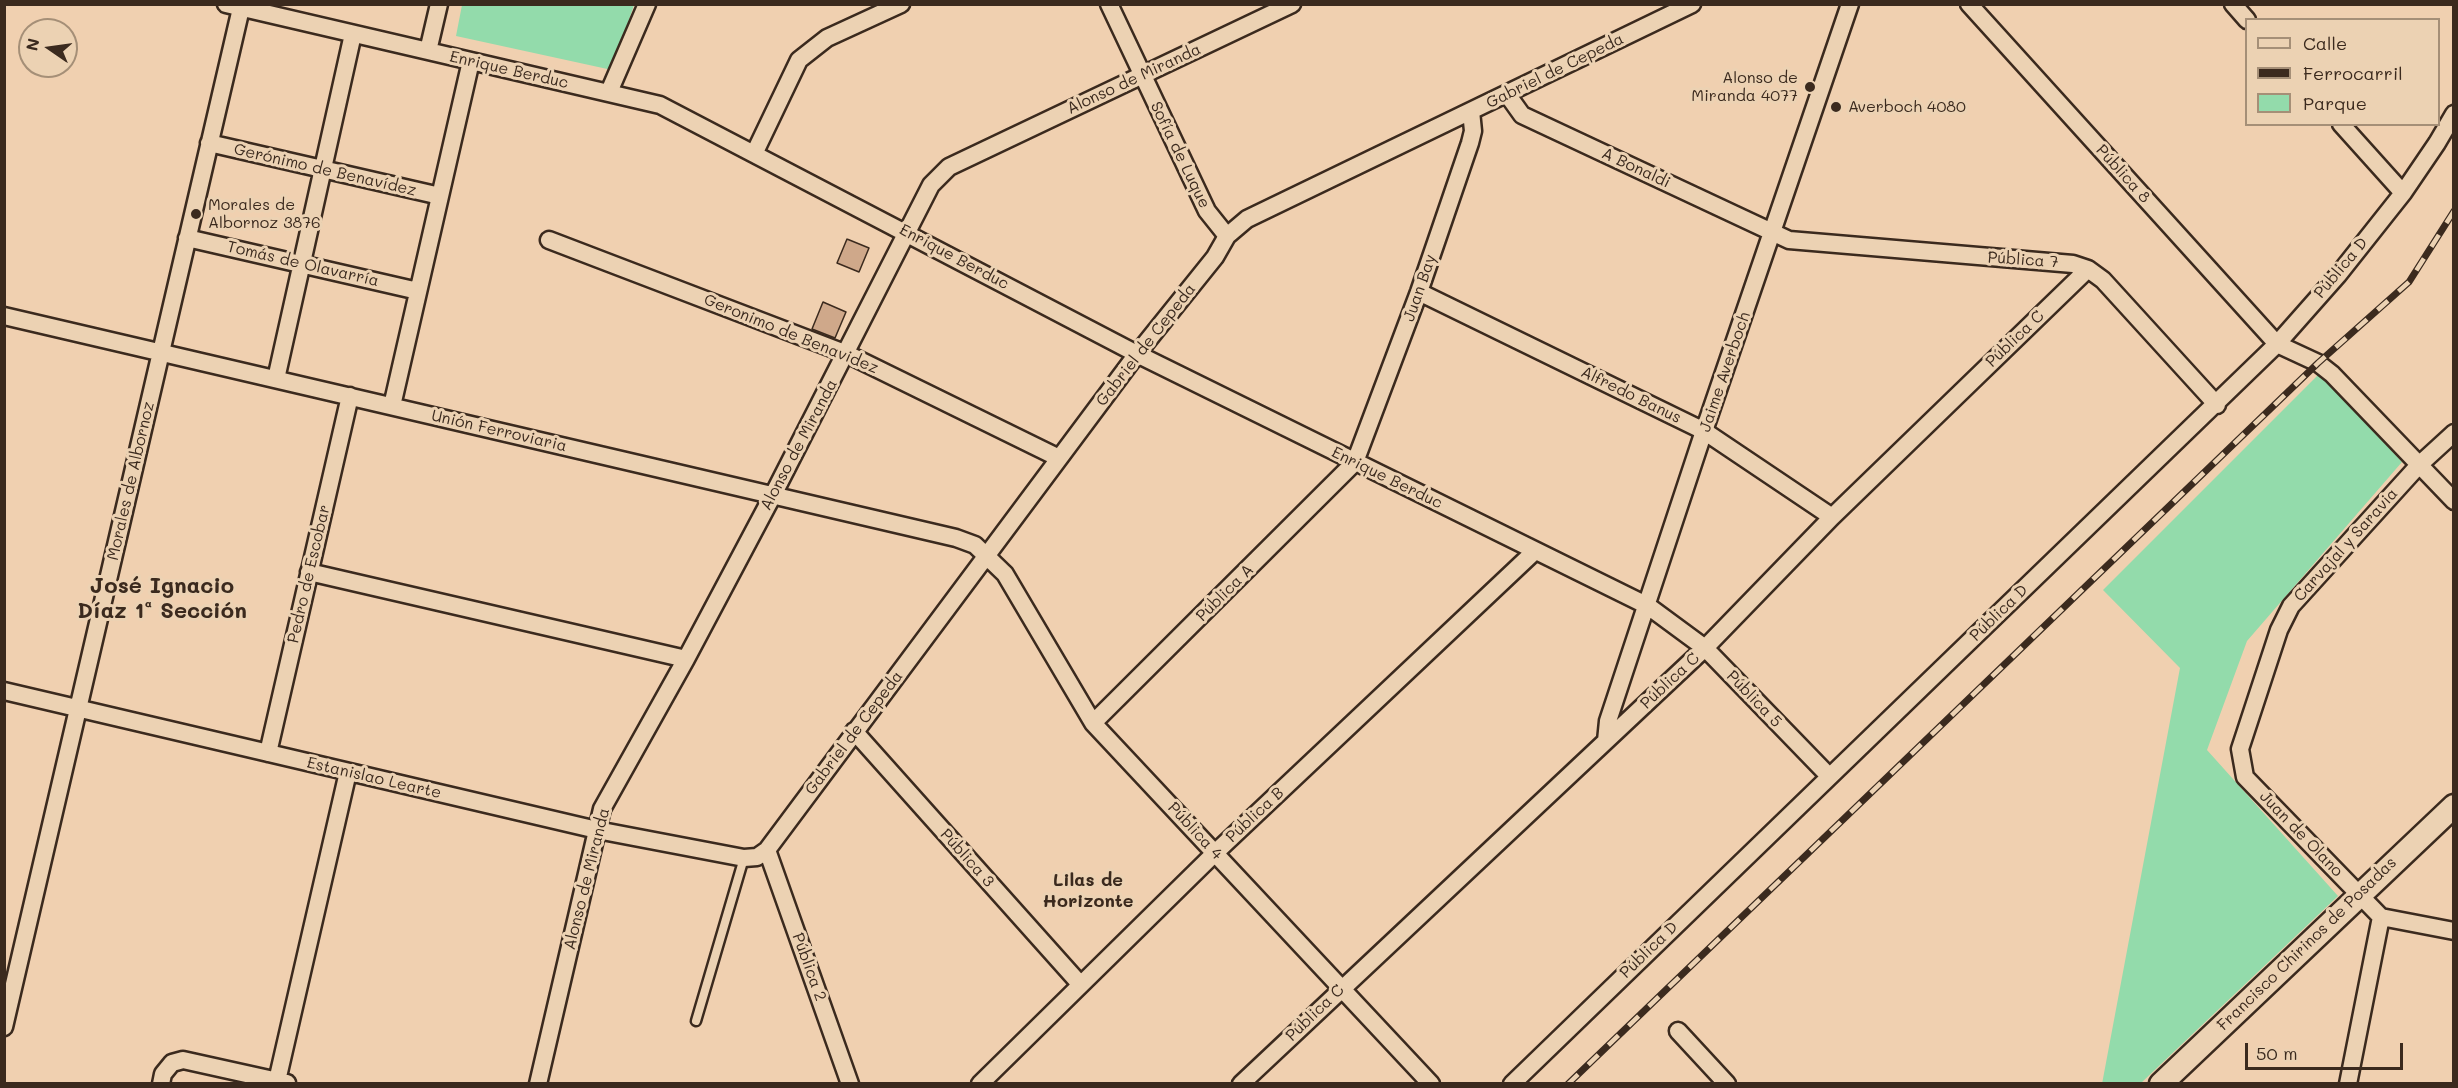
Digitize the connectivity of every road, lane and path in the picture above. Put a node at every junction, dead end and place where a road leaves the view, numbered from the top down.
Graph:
1 (439, 4) edge
2 (646, 4) edge
3 (901, 4) edge
4 (1109, 4) edge
5 (1292, 4) edge
6 (1692, 4) edge
7 (1850, 4) edge
8 (1970, 4) edge
9 (2234, 4) edge
10 (236, 6) edge
11 (2245, 18) edge
12 (353, 34) junction
13 (428, 51) junction
14 (471, 62) junction
15 (1142, 75) junction
16 (609, 92) junction
17 (1507, 94) junction
18 (1471, 111) junction
19 (2454, 114) edge
20 (2343, 126) edge
21 (209, 143) junction
22 (754, 154) junction
23 (323, 169) junction
24 (2403, 193) junction
25 (440, 196) junction
26 (907, 232) junction
27 (1773, 233) junction
28 (1227, 236) junction
29 (188, 238) junction
30 (549, 240) dead end
31 (302, 264) junction
32 (2088, 269) junction
33 (418, 291) junction
34 (1419, 292) junction
35 (4, 316) edge
36 (2277, 344) junction
37 (161, 352) junction
38 (847, 354) junction
39 (1137, 354) junction
40 (276, 379) junction
41 (350, 396) junction
42 (2217, 405) junction
43 (392, 406) junction
44 (1704, 431) junction
45 (2454, 433) edge
46 (1059, 458) junction
47 (1355, 462) junction
48 (2419, 465) junction
49 (773, 495) junction
50 (2454, 501) edge
51 (1832, 517) junction
52 (1535, 551) junction
53 (989, 555) junction
54 (309, 572) junction
55 (1648, 606) junction
56 (1705, 648) junction
57 (686, 659) junction
58 (4, 691) edge
59 (78, 708) junction
60 (1093, 723) junction
61 (854, 731) junction
62 (1606, 741) junction
63 (268, 753) junction
64 (348, 772) junction
65 (1828, 775) junction
66 (2245, 777) joint
67 (2454, 806) edge
68 (597, 830) junction
69 (767, 850) junction
70 (1216, 852) junction
71 (744, 858) junction
72 (2359, 893) junction
73 (2380, 916) junction
74 (2454, 931) edge
75 (1080, 984) junction
76 (1340, 989) junction
77 (696, 1021) dead end
78 (4, 1027) edge
79 (1678, 1031) dead end
80 (282, 1082) edge
81 (161, 1083) edge
82 (538, 1083) edge
83 (850, 1083) edge
84 (980, 1083) edge
85 (1241, 1083) edge
86 (1431, 1083) edge
87 (1512, 1083) edge
88 (1727, 1083) edge
89 (2161, 1083) edge
90 (2348, 1083) edge

1 - 13 street
2 - 16 street
3 - 22 street
4 - 15 street, Sofía de Luque
5 - 15 street, Alonso de Miranda
6 - 17 street, Gabriel de Cepeda
7 - 27 street, Jaime Averboch
8 - 36 street, Pública 8
9 - 11 street
10 - 12 street, Enrique Berduc
10 - 21 street, Morales de Albornoz
12 - 13 street, Enrique Berduc
12 - 23 street
13 - 14 street, Enrique Berduc
14 - 16 street, Enrique Berduc
14 - 25 street
15 - 26 street, Alonso de Miranda
15 - 28 street, Sofía de Luque
16 - 22 street, Enrique Berduc
17 - 18 street, Gabriel de Cepeda
17 - 27 street, A Bonaldi
18 - 28 street, Gabriel de Cepeda
18 - 34 street, Juan Bay
19 - 24 street, Pública D
20 - 24 street
21 - 23 street, Gerónimo de Benavídez
21 - 29 street, Morales de Albornoz
22 - 26 street, Enrique Berduc
23 - 25 street, Gerónimo de Benavídez
23 - 31 street
24 - 36 street, Pública D
25 - 33 street
26 - 38 street, Alonso de Miranda
26 - 39 street, Enrique Berduc
27 - 32 street, Pública 7
27 - 44 street, Jaime Averboch
28 - 39 street, Gabriel de Cepeda
29 - 31 street, Tomás de Olavarría
29 - 37 street, Morales de Albornoz
30 - 38 street, Geronimo de Benavidez
31 - 33 street, Tomás de Olavarría
31 - 40 street
32 - 42 street, Pública 7
32 - 51 street, Pública C
33 - 43 street
34 - 44 street, Alfredo Banus
34 - 47 street, Juan Bay
35 - 37 street, Unión Ferroviaria
36 - 42 street, Pública D
36 - 48 street
37 - 40 street, Unión Ferroviaria
37 - 59 street, Morales de Albornoz
38 - 46 street, Geronimo de Benavidez
38 - 49 street, Alonso de Miranda
39 - 46 street, Gabriel de Cepeda
39 - 47 street, Enrique Berduc
40 - 41 street, Unión Ferroviaria
41 - 43 street, Unión Ferroviaria
41 - 54 street, Pedro de Escobar
42 - 65 street, Pública D
43 - 49 street, Unión Ferroviaria
44 - 51 street, Alfredo Banus
44 - 55 street, Jaime Averboch
45 - 48 street, Carvajal y Saravia
46 - 53 street, Gabriel de Cepeda
47 - 52 street, Enrique Berduc
47 - 60 street, Pública A
48 - 50 street
48 - 66 street, Carvajal y Saravia
49 - 53 street, Unión Ferroviaria
49 - 57 street, Alonso de Miranda
51 - 56 street, Pública C
52 - 55 street, Enrique Berduc
52 - 70 street, Pública B
53 - 60 street, Pública 4
53 - 61 street, Gabriel de Cepeda
54 - 57 street
54 - 63 street, Pedro de Escobar
55 - 56 street, Pública 5
55 - 62 street, Jaime Averboch
56 - 62 street, Pública C
56 - 65 street, Pública 5
57 - 68 street, Alonso de Miranda
58 - 59 street, Estanislao Learte
59 - 63 street, Estanislao Learte
59 - 78 street, Morales de Albornoz
60 - 70 street, Pública 4
61 - 69 street, Gabriel de Cepeda
61 - 75 street, Pública 3
62 - 76 street, Pública C
63 - 64 street, Estanislao Learte
64 - 68 street, Estanislao Learte
64 - 80 street
65 - 87 street, Pública D
66 - 72 street, Juan de Olano
67 - 72 main road, Francisco Chirinos de Posadas
68 - 71 street, Estanislao Learte
68 - 82 street, Alonso de Miranda
69 - 71 street
69 - 83 street, Pública 2
70 - 75 street, Pública B
70 - 76 street, Pública 4
71 - 77 lane
72 - 73 street, Juan de Olano
72 - 89 main road, Francisco Chirinos de Posadas
73 - 74 street
73 - 90 street
75 - 84 street, Pública B
76 - 85 street, Pública C
76 - 86 street, Pública 4
79 - 88 street
80 - 81 street

